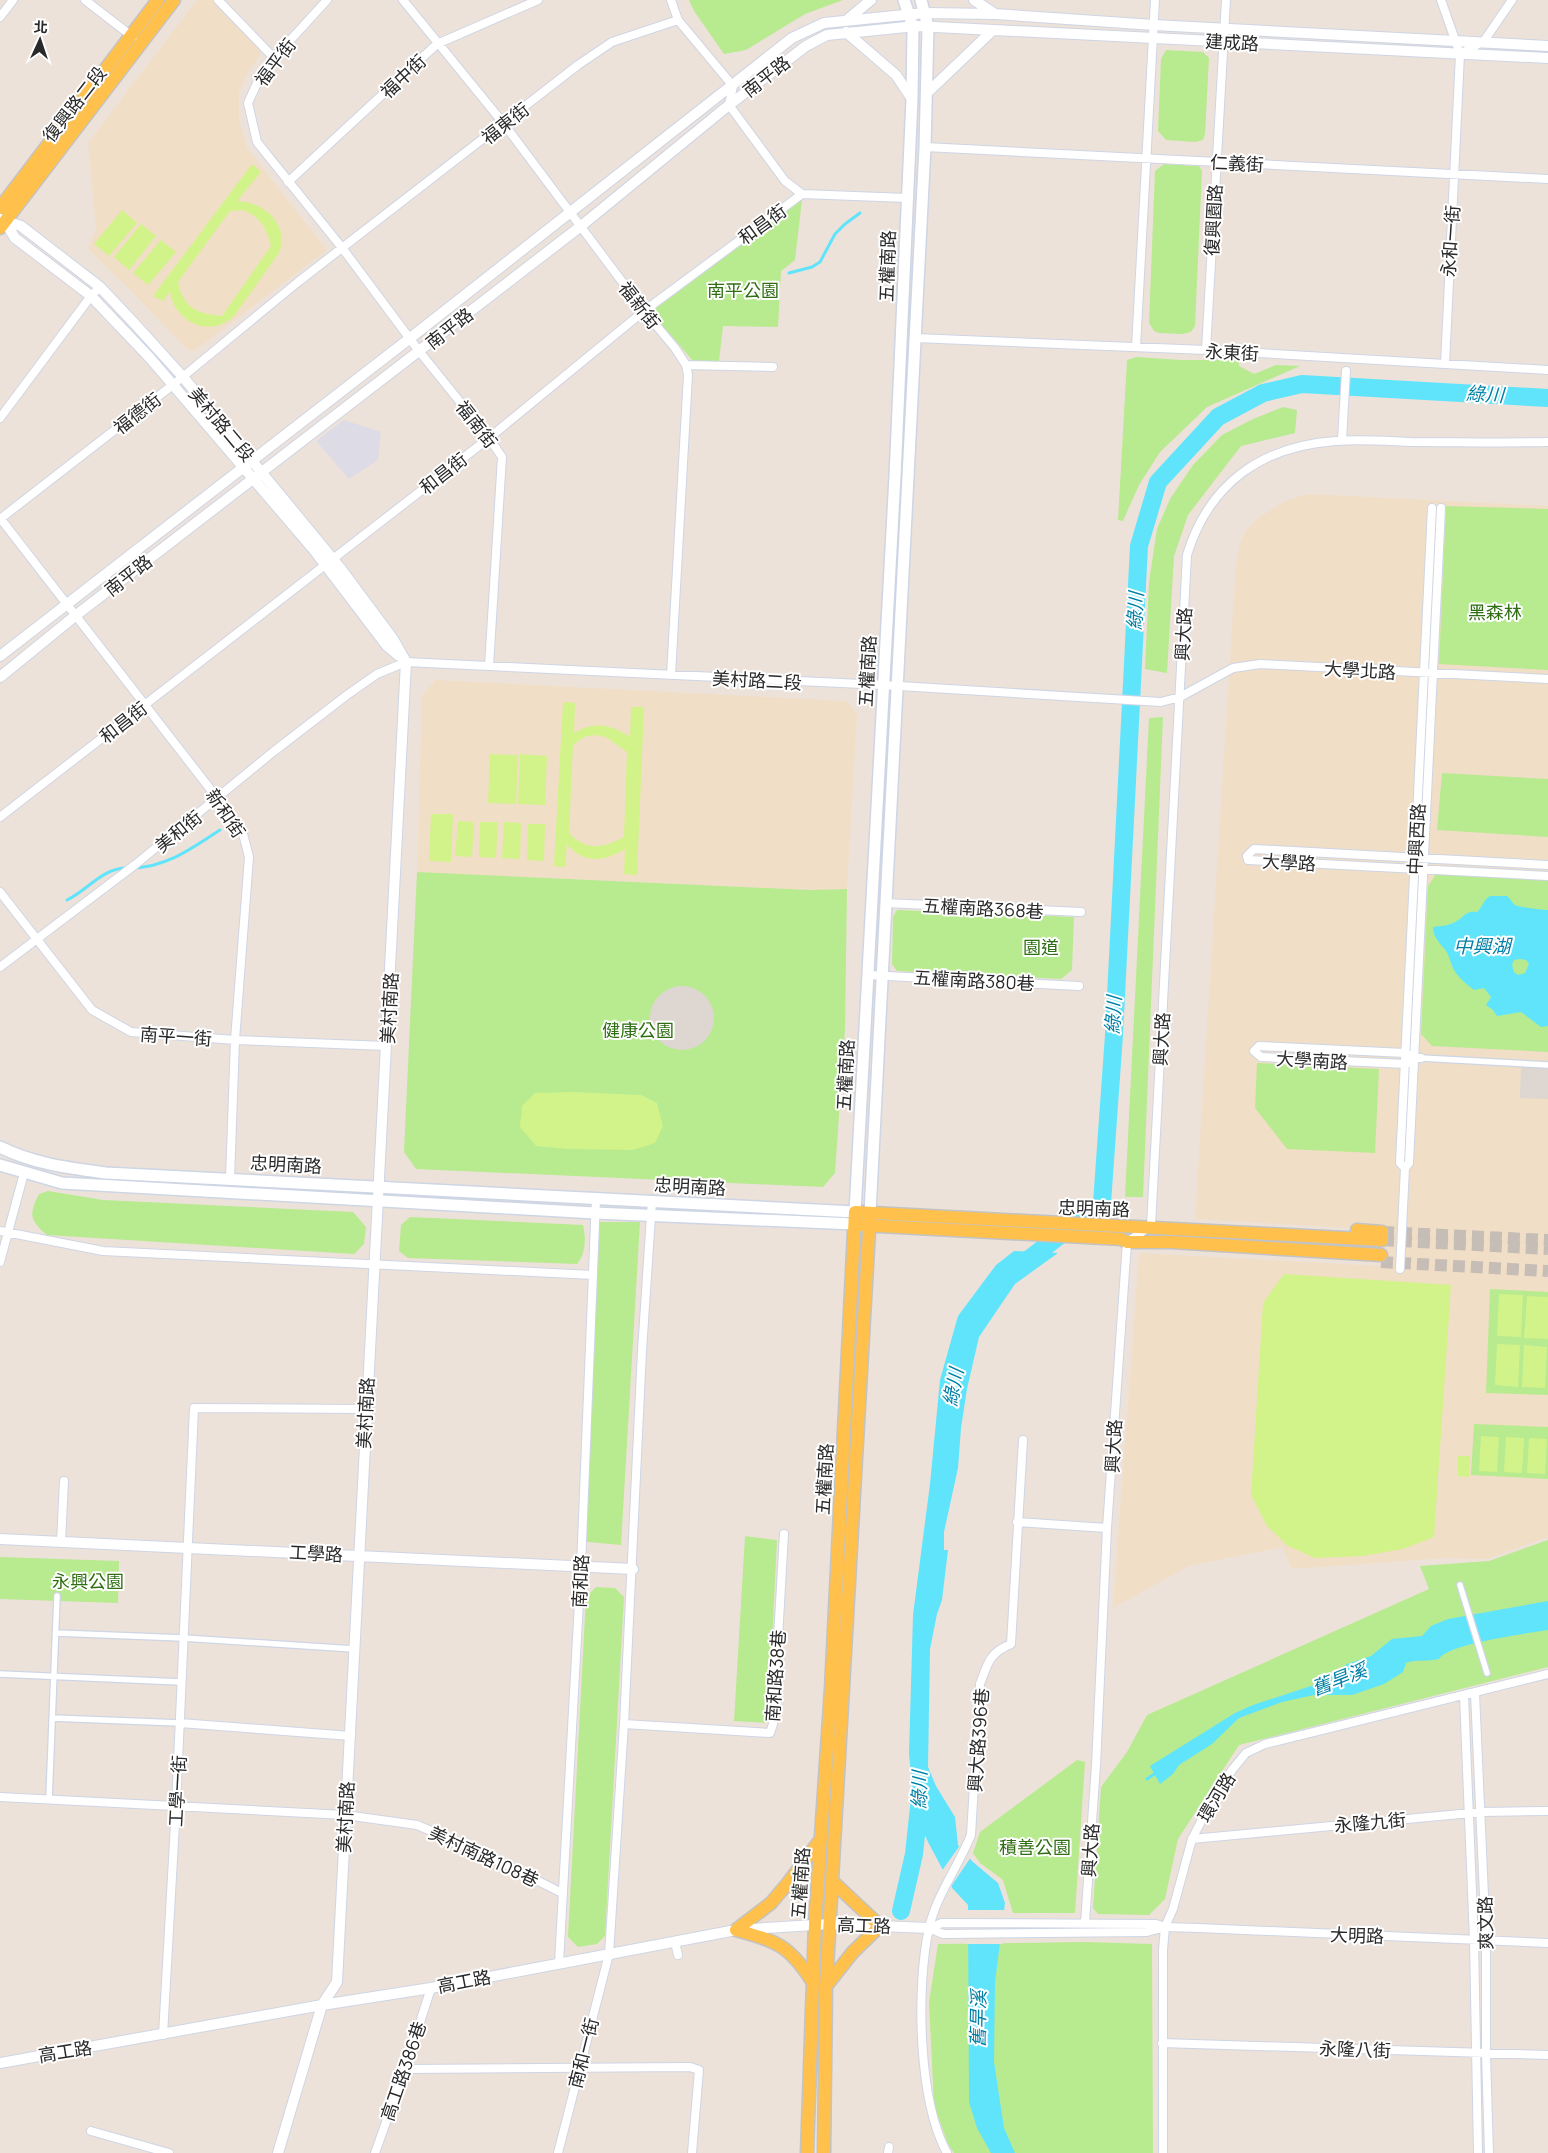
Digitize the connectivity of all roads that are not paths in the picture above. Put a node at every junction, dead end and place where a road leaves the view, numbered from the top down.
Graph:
1 (13, 0) edge
2 (85, 0) edge
3 (158, 0) edge
4 (174, 0) edge
5 (218, 0) edge
6 (327, 0) edge
7 (402, 0) edge
8 (538, 0) edge
9 (671, 0) edge
10 (870, 0) edge
11 (904, 0) edge
12 (921, 0) edge
13 (974, 0) edge
14 (1155, 0) edge
15 (1226, 0) edge
16 (1441, 0) edge
17 (1512, 0) edge
18 (995, 14) junction
19 (0, 17) edge
20 (848, 19) junction
21 (678, 20) junction
22 (918, 20) junction
23 (1154, 25) junction
24 (1224, 29) junction
25 (993, 30) junction
26 (846, 32) junction
27 (131, 35) junction
28 (1153, 38) junction
29 (1223, 41) junction
30 (1456, 41) junction
31 (1484, 41) junction
32 (143, 43) junction
33 (437, 44) junction
34 (1548, 46) edge
35 (1460, 54) junction
36 (274, 58) junction
37 (1548, 58) edge
38 (733, 86) junction
39 (927, 93) junction
40 (912, 99) junction
41 (729, 105) junction
42 (504, 124) junction
43 (925, 147) junction
44 (1146, 158) junction
45 (1216, 162) junction
46 (1454, 174) junction
47 (1548, 179) edge
48 (288, 182) junction
49 (802, 194) junction
50 (907, 198) junction
51 (0, 208) edge
52 (569, 211) junction
53 (2, 223) edge
54 (581, 226) junction
55 (343, 249) junction
56 (100, 287) junction
57 (91, 296) junction
58 (644, 311) junction
59 (409, 338) junction
60 (915, 338) junction
61 (1136, 347) junction
62 (1206, 350) junction
63 (419, 351) junction
64 (1445, 364) junction
65 (686, 365) junction
66 (773, 367) dead end
67 (1548, 370) edge
68 (1346, 371) dead end
69 (183, 376) junction
70 (174, 384) junction
71 (0, 418) edge
72 (489, 438) junction
73 (1342, 440) junction
74 (1548, 442) edge
75 (248, 464) junction
76 (257, 475) junction
77 (1432, 508) dead end
78 (1441, 508) dead end
79 (0, 518) edge
80 (329, 562) junction
81 (66, 603) junction
82 (75, 616) junction
83 (0, 656) edge
84 (406, 662) junction
85 (489, 666) junction
86 (1424, 674) junction
87 (1433, 674) junction
88 (672, 675) junction
89 (0, 677) edge
90 (1548, 679) edge
91 (884, 685) junction
92 (898, 687) junction
93 (1180, 697) junction
94 (145, 706) junction
95 (218, 799) junction
96 (0, 817) edge
97 (1415, 858) junction
98 (1424, 858) junction
99 (1548, 865) edge
100 (1414, 869) junction
101 (1424, 869) junction
102 (1548, 876) edge
103 (0, 892) edge
104 (885, 903) junction
105 (1081, 912) dead end
106 (36, 940) junction
107 (0, 967) edge
108 (868, 974) junction
109 (881, 975) junction
110 (1079, 986) dead end
111 (235, 1040) junction
112 (386, 1046) junction
113 (1405, 1053) junction
114 (1418, 1058) junction
115 (1405, 1064) junction
116 (1548, 1065) edge
117 (0, 1146) edge
118 (0, 1165) edge
119 (1405, 1168) junction
120 (24, 1173) junction
121 (230, 1178) junction
122 (378, 1187) junction
123 (596, 1199) junction
124 (377, 1200) junction
125 (652, 1201) junction
126 (595, 1213) junction
127 (651, 1215) junction
128 (854, 1218) junction
129 (869, 1220) junction
130 (1151, 1226) junction
131 (4, 1232) edge
132 (1123, 1236) junction
133 (1382, 1236) tunnel mouth
134 (1381, 1258) tunnel mouth
135 (0, 1262) edge
136 (373, 1265) junction
137 (1400, 1269) dead end
138 (593, 1275) junction
139 (365, 1409) junction
140 (1022, 1440) dead end
141 (64, 1481) dead end
142 (1017, 1522) junction
143 (1107, 1528) junction
144 (784, 1534) dead end
145 (0, 1539) edge
146 (61, 1542) junction
147 (187, 1547) junction
148 (358, 1554) junction
149 (581, 1566) junction
150 (633, 1569) junction
151 (1460, 1585) dead end
152 (57, 1596) dead end
153 (56, 1633) junction
154 (183, 1638) junction
155 (354, 1649) junction
156 (1487, 1673) dead end
157 (0, 1674) edge
158 (1548, 1674) edge
159 (54, 1676) junction
160 (182, 1682) junction
161 (1475, 1693) junction
162 (1464, 1696) junction
163 (52, 1718) junction
164 (180, 1723) junction
165 (624, 1724) junction
166 (351, 1736) junction
167 (0, 1797) edge
168 (49, 1800) junction
169 (176, 1806) junction
170 (1548, 1811) edge
171 (1482, 1812) junction
172 (345, 1814) junction
173 (1470, 1814) junction
174 (1192, 1838) junction
175 (821, 1839) junction
176 (832, 1880) junction
177 (562, 1893) junction
178 (942, 1923) joint
179 (1085, 1923) junction
180 (815, 1924) junction
181 (830, 1924) junction
182 (880, 1926) junction
183 (1165, 1927) junction
184 (929, 1928) junction
185 (736, 1930) junction
186 (943, 1934) joint
187 (1474, 1940) junction
188 (1486, 1940) junction
189 (675, 1942) junction
190 (1548, 1943) edge
191 (609, 1954) junction
192 (678, 1955) dead end
193 (559, 1963) junction
194 (812, 1982) junction
195 (826, 1986) junction
196 (431, 1988) junction
197 (322, 2005) junction
198 (164, 2035) junction
199 (1162, 2043) junction
200 (1475, 2054) junction
201 (1486, 2054) junction
202 (1548, 2055) edge
203 (0, 2062) edge
204 (578, 2068) junction
205 (405, 2069) junction
206 (91, 2130) dead end
207 (169, 2153) edge
208 (278, 2153) edge
209 (374, 2153) edge
210 (558, 2153) edge
211 (692, 2153) edge
212 (807, 2153) edge
213 (824, 2153) edge
214 (947, 2153) edge
215 (1163, 2153) edge
216 (1478, 2153) edge
217 (1489, 2153) edge

1 - 19 street
2 - 27 street
3 - 27 main road, 復興路二段
4 - 32 main road, 復興路二段
5 - 36 street
6 - 36 street, 福平街
7 - 33 street, 福新街
8 - 33 street, 福中街
9 - 21 street
10 - 20 street
11 - 22 main road, 五權南路
12 - 22 main road, 五權南路
13 - 18 street
14 - 23 street
15 - 24 street, 復興園路
16 - 30 street, 永和一街
17 - 31 street
18 - 22 street, 建成路
18 - 23 street, 建成路
20 - 22 street, 南平路
20 - 38 street, 南平路
21 - 38 street
21 - 42 street, 福東街
22 - 25 street, 建成路
22 - 26 street, 南平路
22 - 39 main road, 五權南路
22 - 40 main road, 五權南路
23 - 24 street, 建成路
23 - 28 street
24 - 29 street, 復興園路
24 - 30 street, 建成路
25 - 28 street, 建成路
25 - 39 street
26 - 40 street
26 - 41 street, 南平路
27 - 32 street
27 - 51 main road, 復興路二段
28 - 29 street, 建成路
28 - 44 street
29 - 35 street, 建成路
29 - 45 street, 復興園路
30 - 31 street, 建成路
30 - 35 street, 永和一街
31 - 34 street, 建成路
31 - 35 street
32 - 53 main road, 復興路二段
33 - 42 street, 福新街
33 - 48 street, 福中街
35 - 37 street, 建成路
35 - 46 street, 永和一街
36 - 48 street, 福平街
38 - 41 street
38 - 52 street, 南平路
39 - 43 main road, 五權南路
40 - 50 main road, 五權南路
41 - 49 street
41 - 54 street, 南平路
42 - 52 street, 福新街
42 - 55 street, 福東街
43 - 44 street, 仁義街
43 - 60 main road, 五權南路
44 - 45 street, 仁義街
44 - 61 street
45 - 46 street, 仁義街
45 - 62 street, 復興園路
46 - 47 street, 仁義街
46 - 64 street, 永和一街
48 - 55 street, 福平街
49 - 50 street, 和昌街
49 - 58 street, 和昌街
50 - 91 main road, 五權南路
52 - 54 street, 福新街
52 - 59 street, 南平路
53 - 56 street, 美村路二段
53 - 57 street, 美村路二段
54 - 58 street, 福新街
54 - 63 street, 南平路
55 - 59 street, 福南街
55 - 69 street, 福德街
56 - 57 street
56 - 69 street, 美村路二段
57 - 70 street, 美村路二段
57 - 71 street
58 - 65 street, 福新街
58 - 72 street, 和昌街
59 - 63 street, 福南街
59 - 75 street, 南平路
60 - 61 street, 永東街
60 - 92 main road, 五權南路
61 - 62 street, 永東街
62 - 64 street, 永東街
63 - 72 street, 福南街
63 - 76 street, 南平路
64 - 67 street, 永東街
65 - 66 street
65 - 88 street
68 - 73 street
69 - 70 street, 福德街
69 - 75 street, 美村路二段
70 - 75 street, 美村路二段
70 - 79 street, 福德街
72 - 80 street, 和昌街
72 - 85 street, 福南街
73 - 74 street, 興大路
73 - 93 street, 興大路
75 - 76 street, 美村路二段
75 - 81 street, 南平路
76 - 80 street, 美村路二段
76 - 82 street, 南平路
77 - 86 street, 中興西路
78 - 87 street, 中興西路
79 - 81 street, 新和街
80 - 84 street, 美村路二段
80 - 94 street, 和昌街
81 - 82 street, 新和街
81 - 83 street, 南平路
82 - 89 street, 南平路
82 - 94 street, 新和街
84 - 85 street, 美村路二段
84 - 95 street, 美和街
84 - 112 street, 美村南路
85 - 88 street, 美村路二段
86 - 87 street, 大學北路
86 - 93 street, 大學北路
86 - 97 street, 中興西路
87 - 90 street, 大學北路
87 - 98 street, 中興西路
88 - 91 street, 美村路二段
91 - 92 street, 美村路二段
91 - 108 main road, 五權南路
92 - 93 street, 美村路二段
92 - 104 main road, 五權南路
93 - 130 street, 興大路
94 - 95 street, 新和街
94 - 96 street, 和昌街
95 - 106 street, 美和街
95 - 111 street, 新和街
97 - 98 street, 大學路
97 - 100 street, 中興西路
97 - 100 street, 大學路
98 - 99 street, 大學路
98 - 101 street, 中興西路
100 - 101 street, 大學路
100 - 113 street, 中興西路
101 - 102 street, 大學路
101 - 114 street, 中興西路
103 - 106 street, 南平一街
104 - 105 street, 五權南路368巷
104 - 109 main road, 五權南路
106 - 107 street, 美和街
106 - 111 street, 南平一街
108 - 109 street, 五權南路380巷
108 - 128 main road, 五權南路
109 - 110 street, 五權南路380巷
109 - 129 main road, 五權南路
111 - 112 street, 南平一街
111 - 121 street, 新和街
112 - 122 street, 美村南路
113 - 114 street, 大學南路
113 - 115 street, 中興西路
113 - 115 street, 大學南路
114 - 115 street
114 - 116 street, 大學南路
114 - 119 street, 中興西路
115 - 119 street, 中興西路
117 - 121 main road, 忠明南路
118 - 120 main road, 忠明南路
119 - 137 street, 中興西路
120 - 124 main road, 忠明南路
120 - 131 street
121 - 122 main road, 忠明南路
122 - 123 main road, 忠明南路
122 - 124 street, 美村南路
123 - 125 main road, 忠明南路
123 - 126 street, 南和路
124 - 126 main road, 忠明南路
124 - 136 street, 美村南路
125 - 127 street
125 - 128 main road, 忠明南路
126 - 127 main road, 忠明南路
126 - 138 street, 南和路
127 - 128 main road, 忠明南路
127 - 150 street
128 - 129 main road, 忠明南路
128 - 175 main road, 五權南路
129 - 132 main road, 忠明南路
129 - 132 main road, 忠明南路
129 - 176 main road, 五權南路
130 - 132 main road, 忠明南路
130 - 133 main road, 忠明南路
131 - 135 street
131 - 136 street
132 - 134 main road, 忠明南路
132 - 143 street, 興大路
136 - 138 street
136 - 139 street, 美村南路
138 - 149 street, 南和路
139 - 147 street, 工學一街
139 - 148 street, 美村南路
140 - 142 street, 興大路396巷
141 - 146 street
142 - 143 street
142 - 184 street, 興大路396巷
143 - 179 street, 興大路
144 - 165 street, 南和路38巷
145 - 146 street, 工學路
146 - 147 street, 工學路
147 - 148 street, 工學路
147 - 154 street, 工學一街
148 - 149 street, 工學路
148 - 155 street, 美村南路
149 - 150 street, 工學路
149 - 177 street, 南和路
150 - 165 street
151 - 156 street
152 - 153 street
153 - 154 street
153 - 159 street
154 - 155 street
154 - 160 street, 工學一街
155 - 166 street, 美村南路
157 - 159 street
158 - 161 street, 環河路
159 - 160 street
159 - 163 street
160 - 164 street, 工學一街
161 - 162 street, 環河路
161 - 171 street, 爽文路
162 - 173 street, 爽文路
162 - 174 street, 環河路
163 - 164 street
163 - 168 street
164 - 166 street
164 - 169 street, 工學一街
165 - 191 street
166 - 172 street, 美村南路
167 - 168 street, 美村南路108巷
168 - 169 street, 美村南路108巷
169 - 172 street, 美村南路108巷
169 - 198 street, 工學一街
170 - 171 street, 永隆九街
171 - 173 street, 永隆九街
171 - 188 street, 爽文路
172 - 177 street, 美村南路108巷
172 - 197 street, 美村南路
173 - 174 street, 永隆九街
173 - 187 street, 爽文路
174 - 183 street, 環河路
175 - 180 main road, 五權南路
175 - 185 main road
176 - 181 main road, 五權南路
176 - 182 main road
177 - 193 street, 南和路
178 - 179 street, 大明路
178 - 184 street, 高工路
179 - 183 street, 大明路
180 - 181 street, 高工路
180 - 185 street, 高工路
180 - 194 main road, 五權南路
181 - 182 street, 高工路
181 - 195 main road, 五權南路
182 - 184 street, 高工路
182 - 195 main road
183 - 186 street, 大明路
183 - 187 street, 大明路
183 - 199 street, 環河路
184 - 186 street, 高工路
184 - 214 street
185 - 189 street, 高工路
185 - 194 main road
187 - 188 street, 大明路
187 - 200 street, 爽文路
188 - 190 street, 大明路
188 - 201 street, 爽文路
189 - 191 street, 高工路
189 - 192 street
191 - 193 street, 高工路
191 - 204 street, 南和一街
193 - 196 street, 高工路
194 - 212 main road, 五權南路
195 - 213 main road, 五權南路
196 - 197 street, 高工路
196 - 205 street, 高工路386巷
197 - 198 street, 高工路
197 - 208 street, 美村南路
198 - 203 street, 高工路
199 - 200 street, 永隆八街
199 - 215 street, 環河路
200 - 201 street, 永隆八街
200 - 216 street, 爽文路
201 - 202 street, 永隆八街
201 - 217 street, 爽文路
204 - 205 street
204 - 210 street, 南和一街
204 - 211 street
205 - 209 street, 高工路386巷
206 - 207 street

